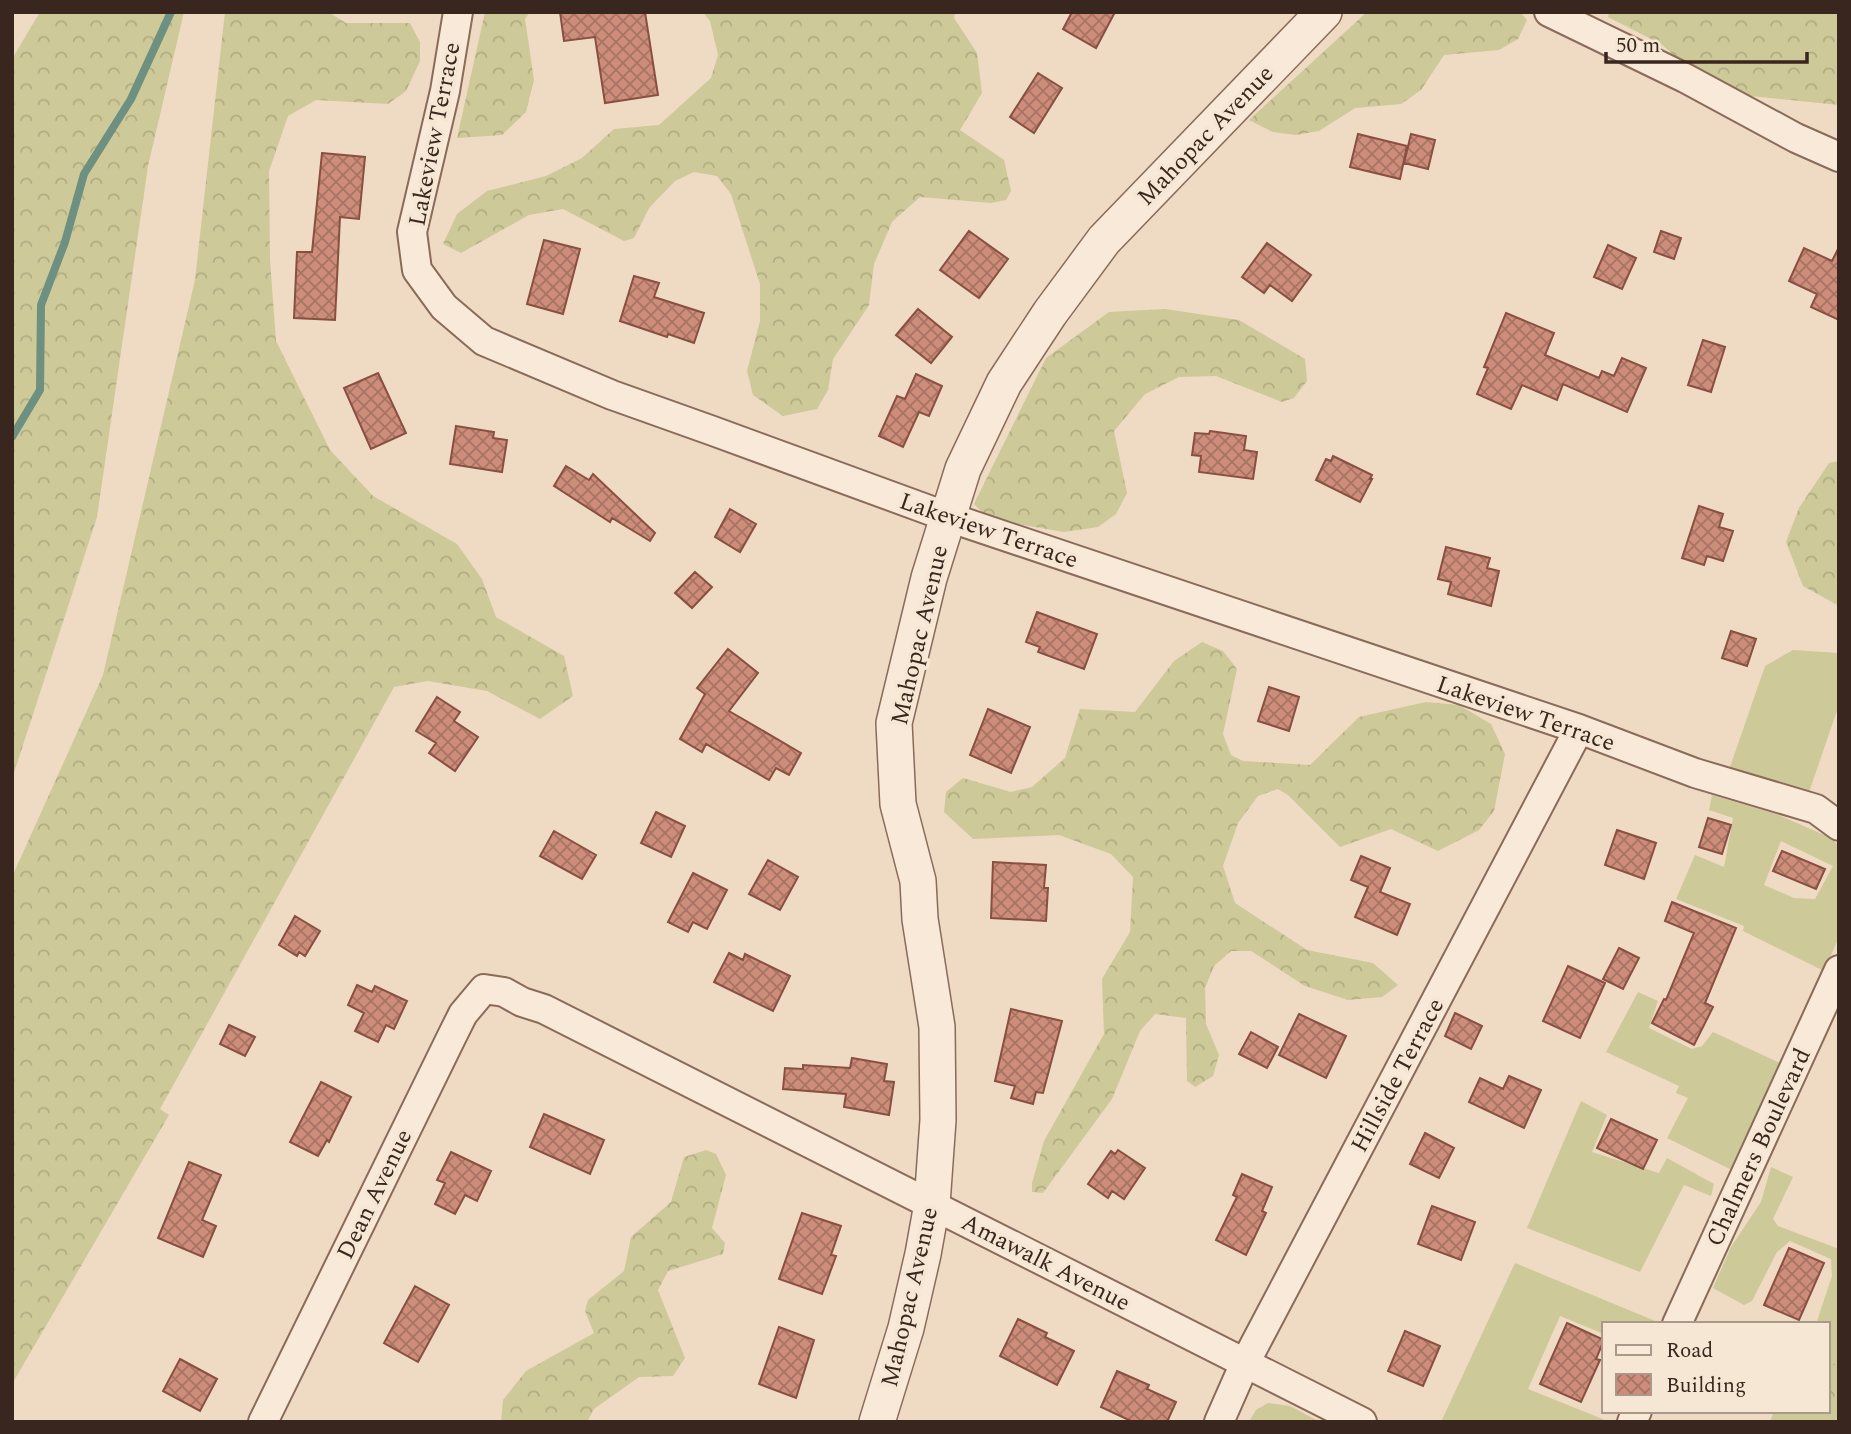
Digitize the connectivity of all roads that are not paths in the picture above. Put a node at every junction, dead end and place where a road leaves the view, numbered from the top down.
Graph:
1 (458, 12) edge
2 (1324, 12) edge
3 (1549, 12) edge
4 (1839, 157) edge
5 (948, 517) junction
6 (1578, 729) junction
7 (1839, 826) edge
8 (1839, 970) edge
9 (504, 992) joint
10 (932, 1204) junction
11 (1678, 1322) edge
12 (1245, 1363) junction
13 (263, 1422) edge
14 (877, 1422) edge
15 (1219, 1422) edge
16 (1362, 1422) edge

1 - 5 street, Lakeview Terrace
2 - 5 street, Mahopac Avenue
3 - 4 street
5 - 6 street, Lakeview Terrace
5 - 10 street, Mahopac Avenue
6 - 7 street, Lakeview Terrace
6 - 12 street, Hillside Terrace
8 - 11 street, Chalmers Boulevard
9 - 10 street, Amawalk Avenue
9 - 13 street, Dean Avenue
10 - 12 street, Amawalk Avenue
10 - 14 street, Mahopac Avenue
12 - 15 street, Hillside Terrace
12 - 16 street, Amawalk Avenue

